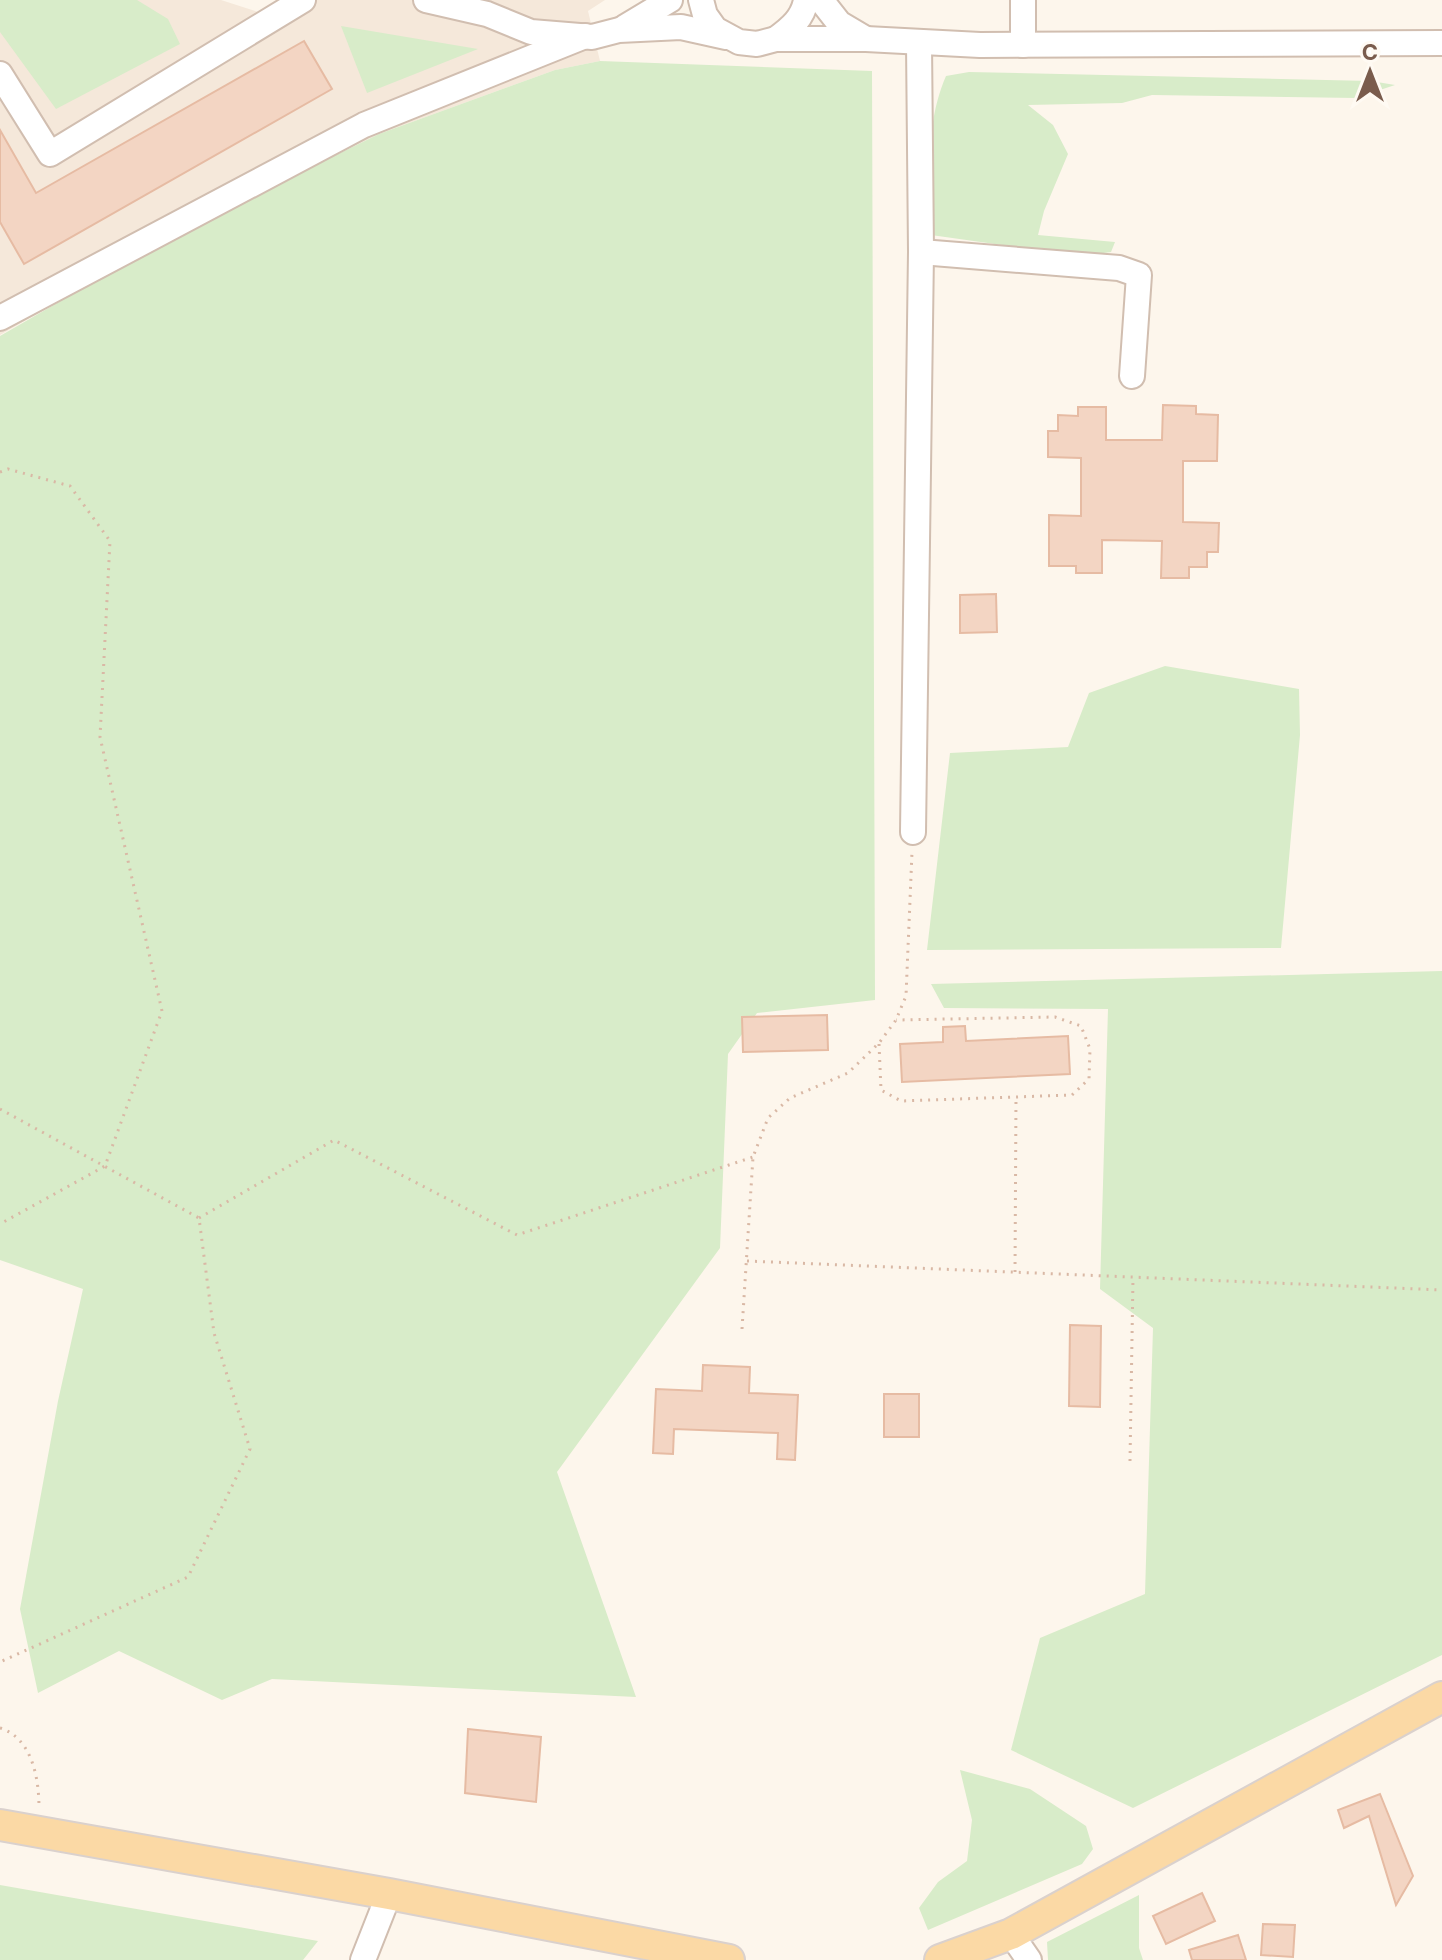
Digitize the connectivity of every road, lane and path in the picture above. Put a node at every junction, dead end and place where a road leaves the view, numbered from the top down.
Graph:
1 (303, 0) edge
2 (426, 0) edge
3 (670, 0) edge
4 (701, 0) edge
5 (806, 0) edge
6 (821, 0) edge
7 (1023, 0) edge
8 (489, 7) edge
9 (619, 30) junction
10 (585, 36) junction
11 (726, 37) junction
12 (776, 39) junction
13 (866, 39) junction
14 (919, 43) junction
15 (1442, 43) edge
16 (1023, 45) junction
17 (0, 74) edge
18 (921, 252) junction
19 (0, 318) edge
20 (1132, 376) dead end
21 (0, 472) edge
22 (913, 832) joint
23 (896, 1020) junction
24 (879, 1043) junction
25 (1016, 1097) junction
26 (0, 1109) edge
27 (753, 1157) junction
28 (105, 1166) junction
29 (199, 1218) junction
30 (0, 1224) edge
31 (747, 1261) junction
32 (1015, 1272) junction
33 (1133, 1277) junction
34 (1442, 1290) edge
35 (742, 1329) dead end
36 (1130, 1461) dead end
37 (0, 1662) edge
38 (1442, 1697) edge
39 (0, 1728) edge
40 (0, 1825) edge
41 (40, 1832) junction
42 (389, 1894) junction
43 (1011, 1934) junction
44 (363, 1960) edge
45 (729, 1960) edge
46 (940, 1960) edge
47 (1029, 1960) edge

1 - 17 street
2 - 8 street
3 - 9 street
4 - 11 street
5 - 12 street
6 - 13 street
7 - 16 street
8 - 10 street
9 - 10 street
9 - 11 street
10 - 19 street
11 - 12 street
12 - 13 street
13 - 14 street
14 - 16 street
14 - 18 street
15 - 16 street
18 - 20 street
18 - 22 street
21 - 28 path
22 - 23 path
23 - 24 path
23 - 25 path
24 - 25 path
24 - 27 path
25 - 32 path
26 - 28 path
27 - 29 path
27 - 31 path
28 - 29 path
28 - 30 path
29 - 37 path
31 - 32 path
31 - 35 path
32 - 33 path
33 - 34 path
33 - 36 path
38 - 43 main road
39 - 41 path
40 - 41 main road
41 - 42 main road
42 - 44 street
42 - 45 main road
43 - 46 main road
43 - 47 street

